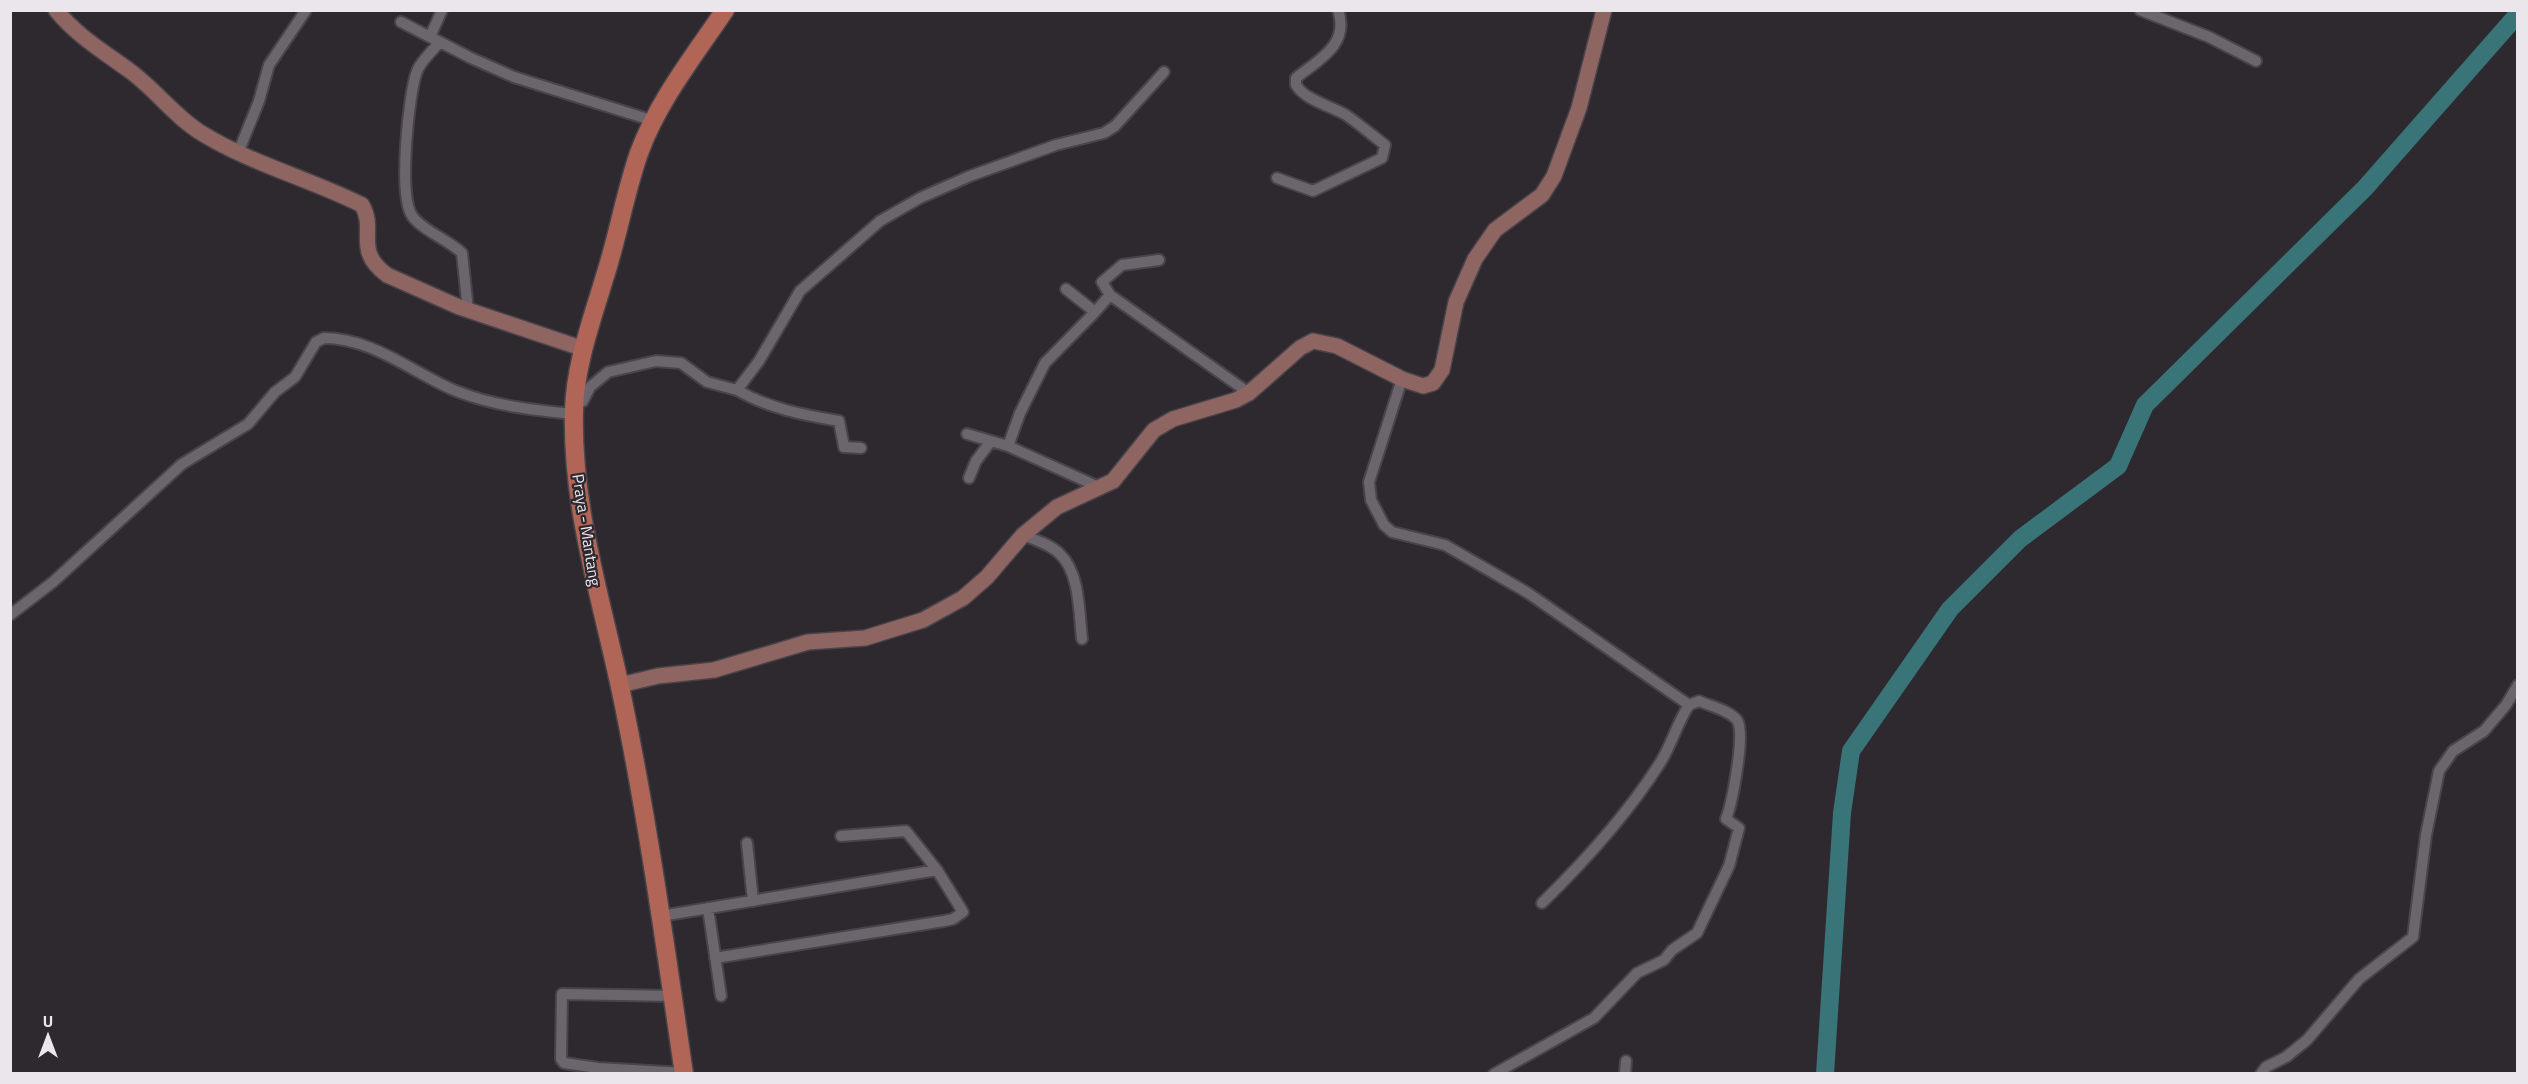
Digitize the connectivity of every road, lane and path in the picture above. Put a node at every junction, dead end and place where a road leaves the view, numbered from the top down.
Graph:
1 (56, 10) edge
2 (306, 10) edge
3 (442, 10) edge
4 (724, 10) edge
5 (1338, 10) edge
6 (1604, 10) edge
7 (2140, 10) edge
8 (401, 21) dead end
9 (435, 40) junction
10 (2256, 61) dead end
11 (1164, 72) dead end
12 (654, 121) junction
13 (238, 153) junction
14 (1277, 178) dead end
15 (1159, 261) dead end
16 (1066, 290) dead end
17 (1110, 296) junction
18 (468, 310) junction
19 (1095, 312) junction
20 (584, 349) junction
21 (1402, 379) junction
22 (737, 390) junction
23 (1249, 393) junction
24 (574, 409) junction
25 (967, 434) dead end
26 (991, 441) junction
27 (1008, 446) junction
28 (861, 448) dead end
29 (969, 478) dead end
30 (1101, 488) junction
31 (1023, 535) junction
32 (10, 615) edge
33 (1082, 639) dead end
34 (620, 685) junction
35 (2517, 686) edge
36 (1689, 705) junction
37 (841, 836) dead end
38 (747, 843) dead end
39 (937, 870) junction
40 (753, 901) junction
41 (1542, 903) dead end
42 (708, 908) junction
43 (661, 916) junction
44 (716, 958) junction
45 (675, 996) junction
46 (721, 996) dead end
47 (1626, 1061) dead end
48 (684, 1073) edge
49 (1494, 1074) edge
50 (1625, 1074) edge
51 (2261, 1074) edge

1 - 13 street
2 - 13 street
3 - 9 street
4 - 12 main road, Praya - Mantang
5 - 14 street
6 - 21 street
7 - 10 street
8 - 9 street
9 - 12 street
9 - 18 street
11 - 22 street
12 - 20 main road, Praya - Mantang
13 - 18 street
15 - 17 street
16 - 19 street
17 - 19 street
17 - 23 street
18 - 20 street
19 - 27 street
20 - 24 main road, Praya - Mantang
21 - 23 street
21 - 36 street
22 - 24 street
22 - 28 street
23 - 30 street
24 - 32 street
24 - 34 main road, Praya - Mantang
25 - 26 street
26 - 27 street
26 - 29 street
27 - 30 street
30 - 31 street
31 - 33 street
31 - 34 street
34 - 43 main road, Praya - Mantang
35 - 51 street
36 - 41 street
36 - 49 street
37 - 39 street
38 - 40 street
39 - 40 street
39 - 44 street
40 - 42 street
42 - 43 street
42 - 44 street
43 - 45 main road, Praya - Mantang
44 - 46 street
45 - 48 main road, Praya - Mantang
45 - 48 street
47 - 50 street

